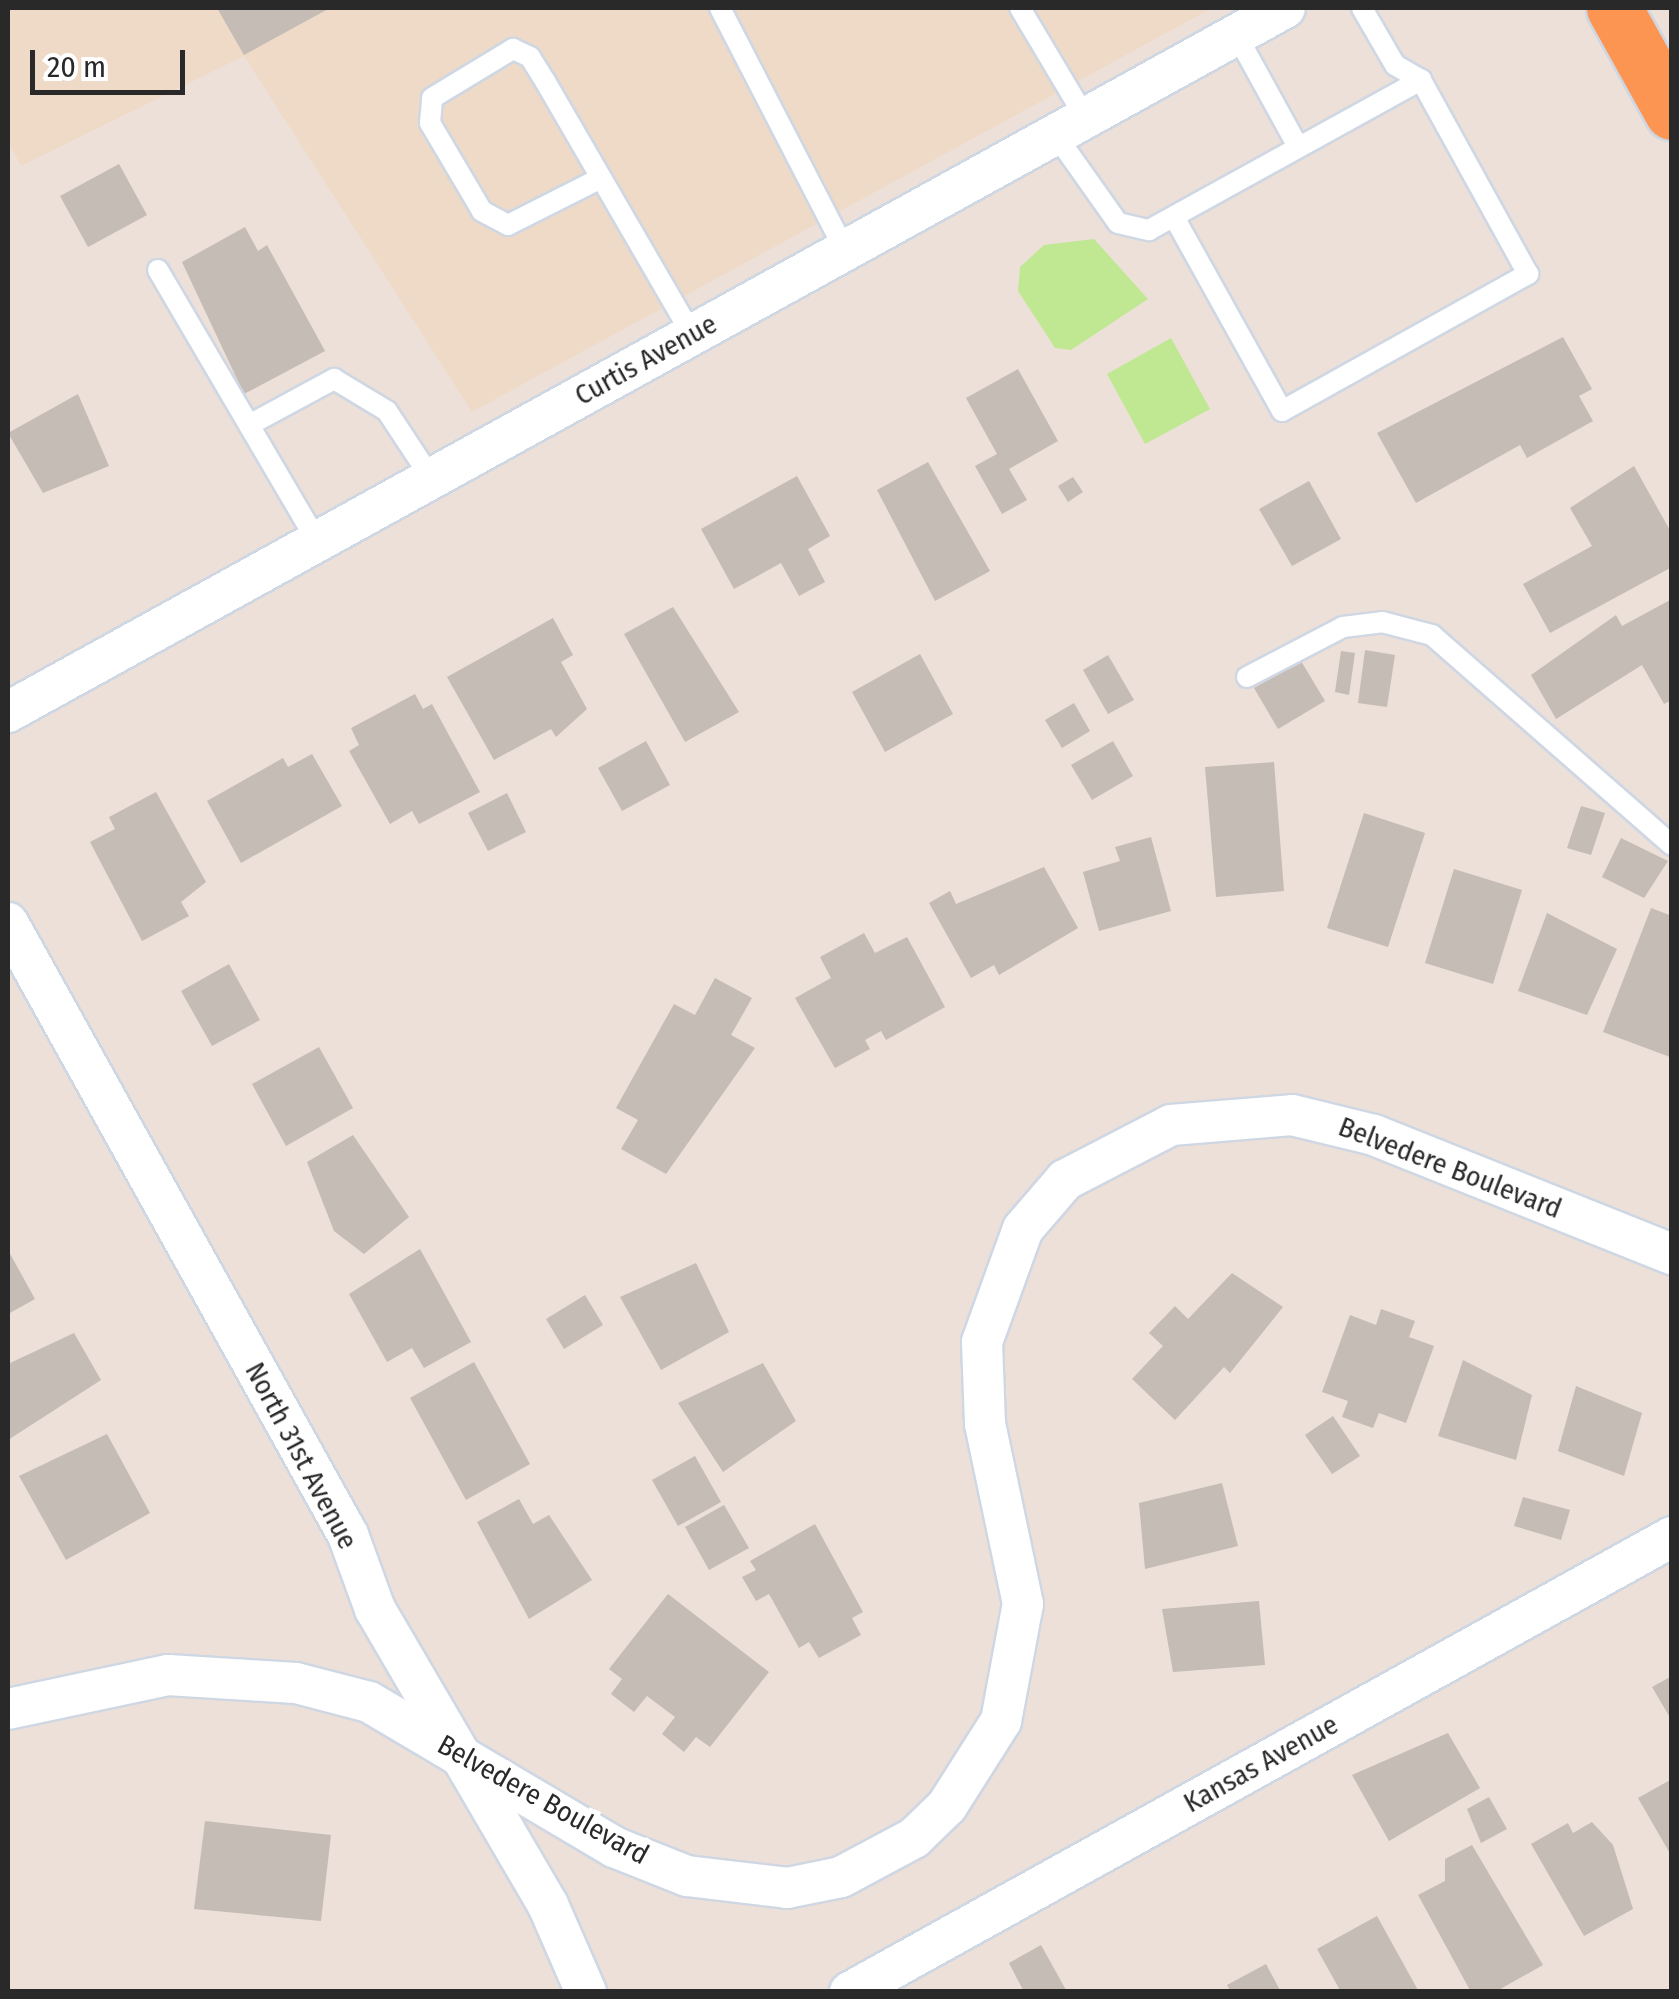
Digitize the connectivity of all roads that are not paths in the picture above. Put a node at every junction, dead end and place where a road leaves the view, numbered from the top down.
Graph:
1 (720, 8) edge
2 (1020, 8) edge
3 (1285, 8) edge
4 (1362, 8) edge
5 (1614, 8) edge
6 (1236, 34) junction
7 (1421, 80) junction
8 (1672, 112) edge
9 (1070, 125) junction
10 (1298, 148) junction
11 (600, 178) junction
12 (1174, 216) junction
13 (846, 250) junction
14 (158, 270) dead end
15 (692, 335) junction
16 (248, 424) junction
17 (432, 478) junction
18 (317, 542) junction
19 (1247, 677) dead end
20 (8, 712) edge
21 (1672, 845) edge
22 (8, 923) edge
23 (1672, 1254) edge
24 (1672, 1537) edge
25 (8, 1709) edge
26 (463, 1759) junction
27 (586, 1992) edge
28 (850, 1992) edge

1 - 13 lane
2 - 9 lane
3 - 6 street, Curtis Avenue
4 - 7 lane
5 - 8 highway
6 - 9 street, Curtis Avenue
6 - 10 lane
7 - 10 lane
7 - 12 lane
9 - 12 lane
9 - 13 street, Curtis Avenue
10 - 12 lane
11 - 11 lane
11 - 15 lane
13 - 15 street, Curtis Avenue
14 - 16 lane
15 - 17 street, Curtis Avenue
16 - 17 lane
16 - 18 lane
17 - 18 street, Curtis Avenue
18 - 20 street, Curtis Avenue
19 - 21 lane
22 - 26 street, North 31st Avenue
23 - 26 street, Belvedere Boulevard
24 - 28 street, Kansas Avenue
25 - 26 street, Belvedere Boulevard
26 - 27 street, North 31st Avenue

